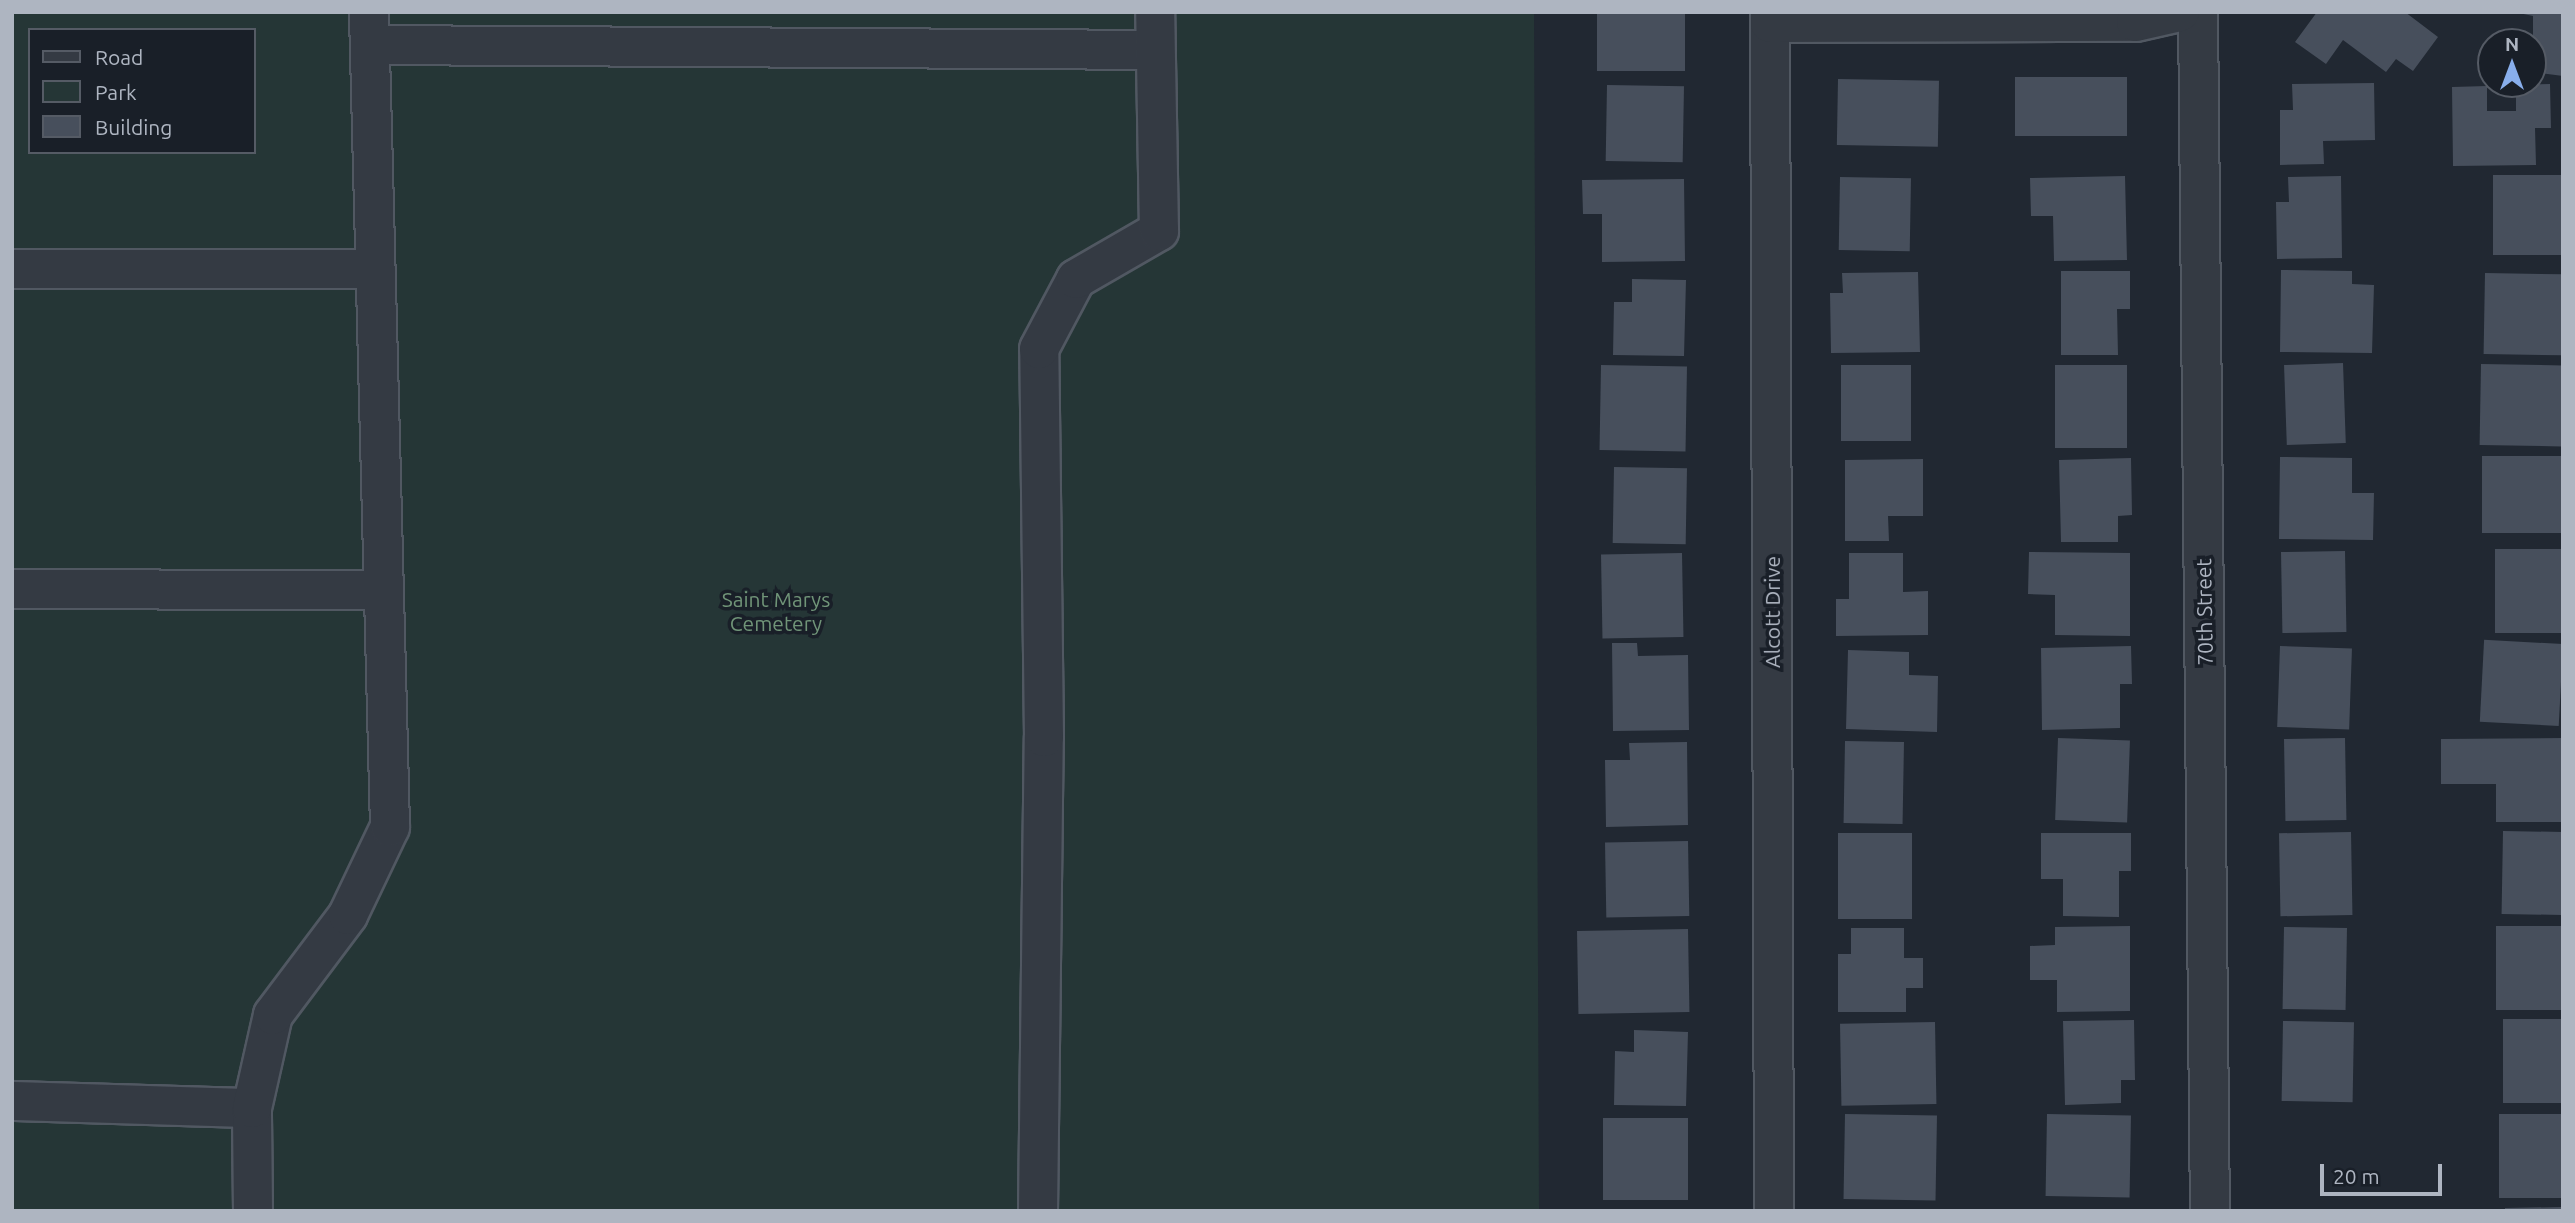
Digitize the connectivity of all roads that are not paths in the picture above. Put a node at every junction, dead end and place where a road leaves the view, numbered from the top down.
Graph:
1 (1155, 12) edge
2 (2180, 12) edge
3 (2198, 12) edge
4 (1770, 17) edge
5 (370, 29) edge
6 (1155, 50) junction
7 (12, 269) edge
8 (373, 269) junction
9 (12, 589) edge
10 (382, 590) junction
11 (12, 1101) edge
12 (252, 1108) junction
13 (253, 1211) edge
14 (1038, 1211) edge
15 (1774, 1211) edge
16 (2210, 1211) edge

1 - 6 street
2 - 4 street
3 - 16 street, 70th Street
4 - 15 street, Alcott Drive
5 - 6 street
5 - 8 street
6 - 14 street
7 - 8 street
8 - 10 street
9 - 10 street
10 - 12 street
11 - 12 street
12 - 13 street

